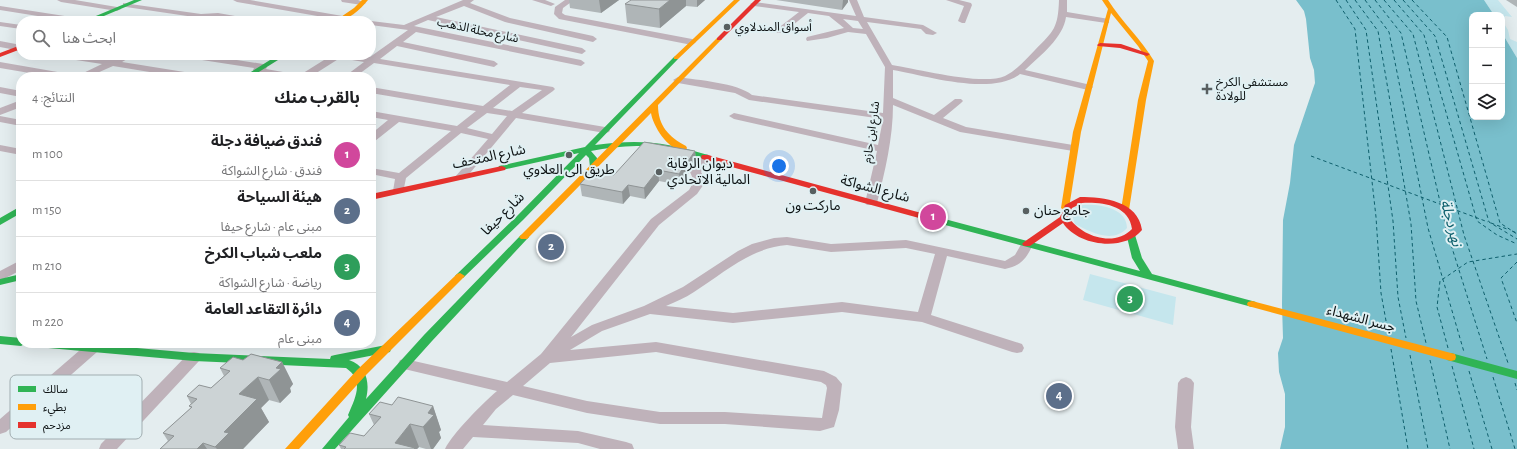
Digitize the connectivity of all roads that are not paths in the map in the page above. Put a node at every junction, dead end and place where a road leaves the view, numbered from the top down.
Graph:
1 (67, 0) edge
2 (139, 0) edge
3 (345, 0) edge
4 (536, 0) edge
5 (570, 0) edge
6 (737, 0) edge
7 (853, 0) edge
8 (950, 0) edge
9 (1062, 0) edge
10 (1105, 0) edge
11 (250, 1) edge
12 (363, 1) edge
13 (467, 2) edge
14 (756, 2) edge
15 (551, 4) dead end
16 (126, 5) junction
17 (234, 6) edge
18 (0, 8) edge
19 (117, 9) junction
20 (1109, 10) junction
21 (17, 11) junction
22 (806, 11) junction
23 (34, 13) junction
24 (1064, 14) junction
25 (218, 15) junction
26 (54, 16) edge
27 (99, 16) edge
28 (224, 16) edge
29 (321, 16) edge
30 (345, 16) edge
31 (834, 16) junction
32 (0, 17) edge
33 (428, 18) junction
34 (862, 19) junction
35 (1106, 20) junction
36 (962, 21) dead end
37 (0, 24) edge
38 (376, 24) edge
39 (384, 25) junction
40 (16, 26) edge
41 (404, 28) junction
42 (849, 29) junction
43 (376, 30) edge
44 (415, 30) junction
45 (780, 31) dead end
46 (869, 32) junction
47 (933, 33) dead end
48 (593, 39) dead end
49 (810, 39) dead end
50 (1136, 40) junction
51 (1101, 41) junction
52 (692, 42) junction
53 (396, 43) junction
54 (0, 44) edge
55 (16, 47) edge
56 (16, 50) edge
57 (582, 51) dead end
58 (1148, 54) junction
59 (0, 55) edge
60 (376, 58) edge
61 (93, 60) edge
62 (118, 60) edge
63 (216, 60) edge
64 (274, 60) edge
65 (331, 60) edge
66 (373, 60) joint
67 (111, 63) junction
68 (581, 63) dead end
69 (0, 65) edge
70 (889, 67) junction
71 (260, 68) junction
72 (1019, 71) junction
73 (40, 72) edge
74 (91, 72) edge
75 (166, 72) edge
76 (254, 72) edge
77 (276, 72) edge
78 (312, 72) edge
79 (356, 72) edge
80 (476, 77) junction
81 (678, 80) junction
82 (518, 84) junction
83 (1088, 87) junction
84 (0, 90) edge
85 (376, 91) edge
86 (16, 93) edge
87 (889, 100) junction
88 (958, 101) dead end
89 (654, 104) junction
90 (16, 105) edge
91 (486, 110) junction
92 (0, 112) edge
93 (514, 114) junction
94 (376, 115) edge
95 (734, 116) dead end
96 (888, 117) junction
97 (0, 118) edge
98 (397, 118) junction
99 (935, 119) junction
100 (16, 122) edge
101 (459, 129) junction
102 (602, 134) junction
103 (376, 135) edge
104 (493, 137) junction
105 (616, 143) junction
106 (0, 148) edge
107 (1073, 148) junction
108 (882, 149) junction
109 (586, 150) junction
110 (16, 151) edge
111 (701, 155) junction
112 (593, 165) junction
113 (376, 173) edge
114 (401, 176) junction
115 (461, 177) junction
116 (399, 191) junction
117 (376, 197) edge
118 (871, 203) junction
119 (1066, 208) junction
120 (1125, 210) junction
121 (16, 212) edge
122 (1064, 218) junction
123 (2, 219) edge
124 (1132, 237) junction
125 (1028, 244) junction
126 (942, 251) junction
127 (16, 267) edge
128 (0, 277) edge
129 (1149, 277) junction
130 (16, 278) edge
131 (0, 282) edge
132 (1198, 290) joint
133 (649, 309) junction
134 (923, 317) junction
135 (428, 338) junction
136 (0, 340) edge
137 (16, 342) edge
138 (414, 342) dead end
139 (400, 345) dead end
140 (92, 348) joint
141 (1017, 348) dead end
142 (386, 349) junction
143 (194, 356) junction
144 (546, 358) junction
145 (311, 361) junction
146 (405, 364) junction
147 (361, 373) junction
148 (61, 375) edge
149 (1517, 376) edge
150 (1186, 383) dead end
151 (510, 389) junction
152 (142, 412) edge
153 (10, 419) edge
154 (351, 424) junction
155 (0, 428) edge
156 (468, 430) junction
157 (116, 439) edge
158 (107, 449) edge
159 (291, 449) edge
160 (328, 449) edge
161 (453, 449) edge
162 (626, 449) edge
163 (1186, 449) edge

1 - 19 street
1 - 23 street
2 - 16 main road
3 - 12 street
4 - 15 street
5 - 52 street
6 - 52 main road, شارع حيفا
7 - 34 street, شارع ابن حازم
8 - 36 street
9 - 24 street
10 - 20 main road
11 - 17 street
11 - 29 street
12 - 30 main road
13 - 33 street
13 - 48 street
14 - 22 street
14 - 81 main road
16 - 19 main road
16 - 25 street
17 - 25 street
18 - 21 street
19 - 27 main road
20 - 35 main road
20 - 50 main road
21 - 23 street
21 - 32 street
22 - 31 street
22 - 45 street
23 - 26 street
24 - 35 street
24 - 72 street
25 - 28 street
31 - 34 street
31 - 42 street
33 - 41 street
33 - 57 street
34 - 46 street, شارع ابن حازم
34 - 47 street
35 - 51 main road
37 - 40 street
38 - 39 street, شارع محلة الذهب
39 - 41 street, شارع محلة الذهب
39 - 43 street
41 - 44 street, شارع محلة الذهب
42 - 46 street
42 - 49 street
44 - 53 street
44 - 68 street, شارع محلة الذهب
46 - 70 street, شارع ابن حازم
50 - 51 main road
50 - 58 main road
51 - 58 main road
51 - 83 main road
52 - 102 main road, شارع حيفا
53 - 60 street
53 - 80 street
54 - 55 street
56 - 59 main road
58 - 120 main road
61 - 67 street
62 - 67 street
63 - 71 street
64 - 71 main road
65 - 78 street
66 - 79 street
66 - 80 street
67 - 74 street
67 - 75 street
69 - 73 street
70 - 72 street
70 - 87 street, شارع ابن حازم
71 - 76 main road
71 - 77 street
72 - 83 street
80 - 82 street
81 - 89 main road
81 - 96 street
82 - 91 street
82 - 93 street
83 - 107 main road
84 - 86 street
85 - 91 street
87 - 96 street, شارع ابن حازم
87 - 99 street
88 - 99 street
89 - 105 main road
89 - 111 main road
90 - 92 street
91 - 93 street
91 - 101 street
93 - 102 street
93 - 104 street
94 - 98 street
95 - 108 street
96 - 108 street, شارع ابن حازم
97 - 100 street
98 - 101 street
98 - 103 street
99 - 107 street
101 - 104 street
101 - 114 street
102 - 105 main road
102 - 109 main road, شارع حيفا
104 - 115 street
105 - 109 main road, شارع المتحف
105 - 111 main road, شارع الشواكة
105 - 112 main road
106 - 110 street
107 - 119 main road
108 - 118 street, شارع ابن حازم
109 - 112 main road
109 - 115 main road, شارع المتحف
109 - 142 main road, شارع حيفا
111 - 118 main road, شارع الشواكة
111 - 144 street
112 - 135 main road
113 - 114 street
114 - 116 street
115 - 116 main road, شارع المتحف
116 - 117 main road, شارع المتحف
118 - 125 main road, شارع الشواكة
119 - 120 main road
119 - 122 main road
120 - 124 main road
121 - 123 main road
122 - 124 main road
122 - 125 main road
124 - 129 main road
125 - 126 street
125 - 129 main road, شارع الشواكة
126 - 133 street
126 - 134 street
127 - 128 street
129 - 132 main road, شارع الشواكة
130 - 131 main road
132 - 149 main road, جسر الشهداء
133 - 134 street
133 - 144 street
134 - 141 street
135 - 138 main road
135 - 146 main road
136 - 137 main road
139 - 142 main road
140 - 143 main road
140 - 148 street
142 - 145 main road
142 - 147 main road, شارع حيفا
143 - 145 main road
143 - 152 street
144 - 151 street
144 - 151 street
145 - 147 main road
146 - 151 street
146 - 154 main road
147 - 154 main road
147 - 159 main road, شارع حيفا
150 - 163 street
151 - 156 street
153 - 155 street
154 - 160 main road
156 - 161 street
156 - 162 street
157 - 158 street

